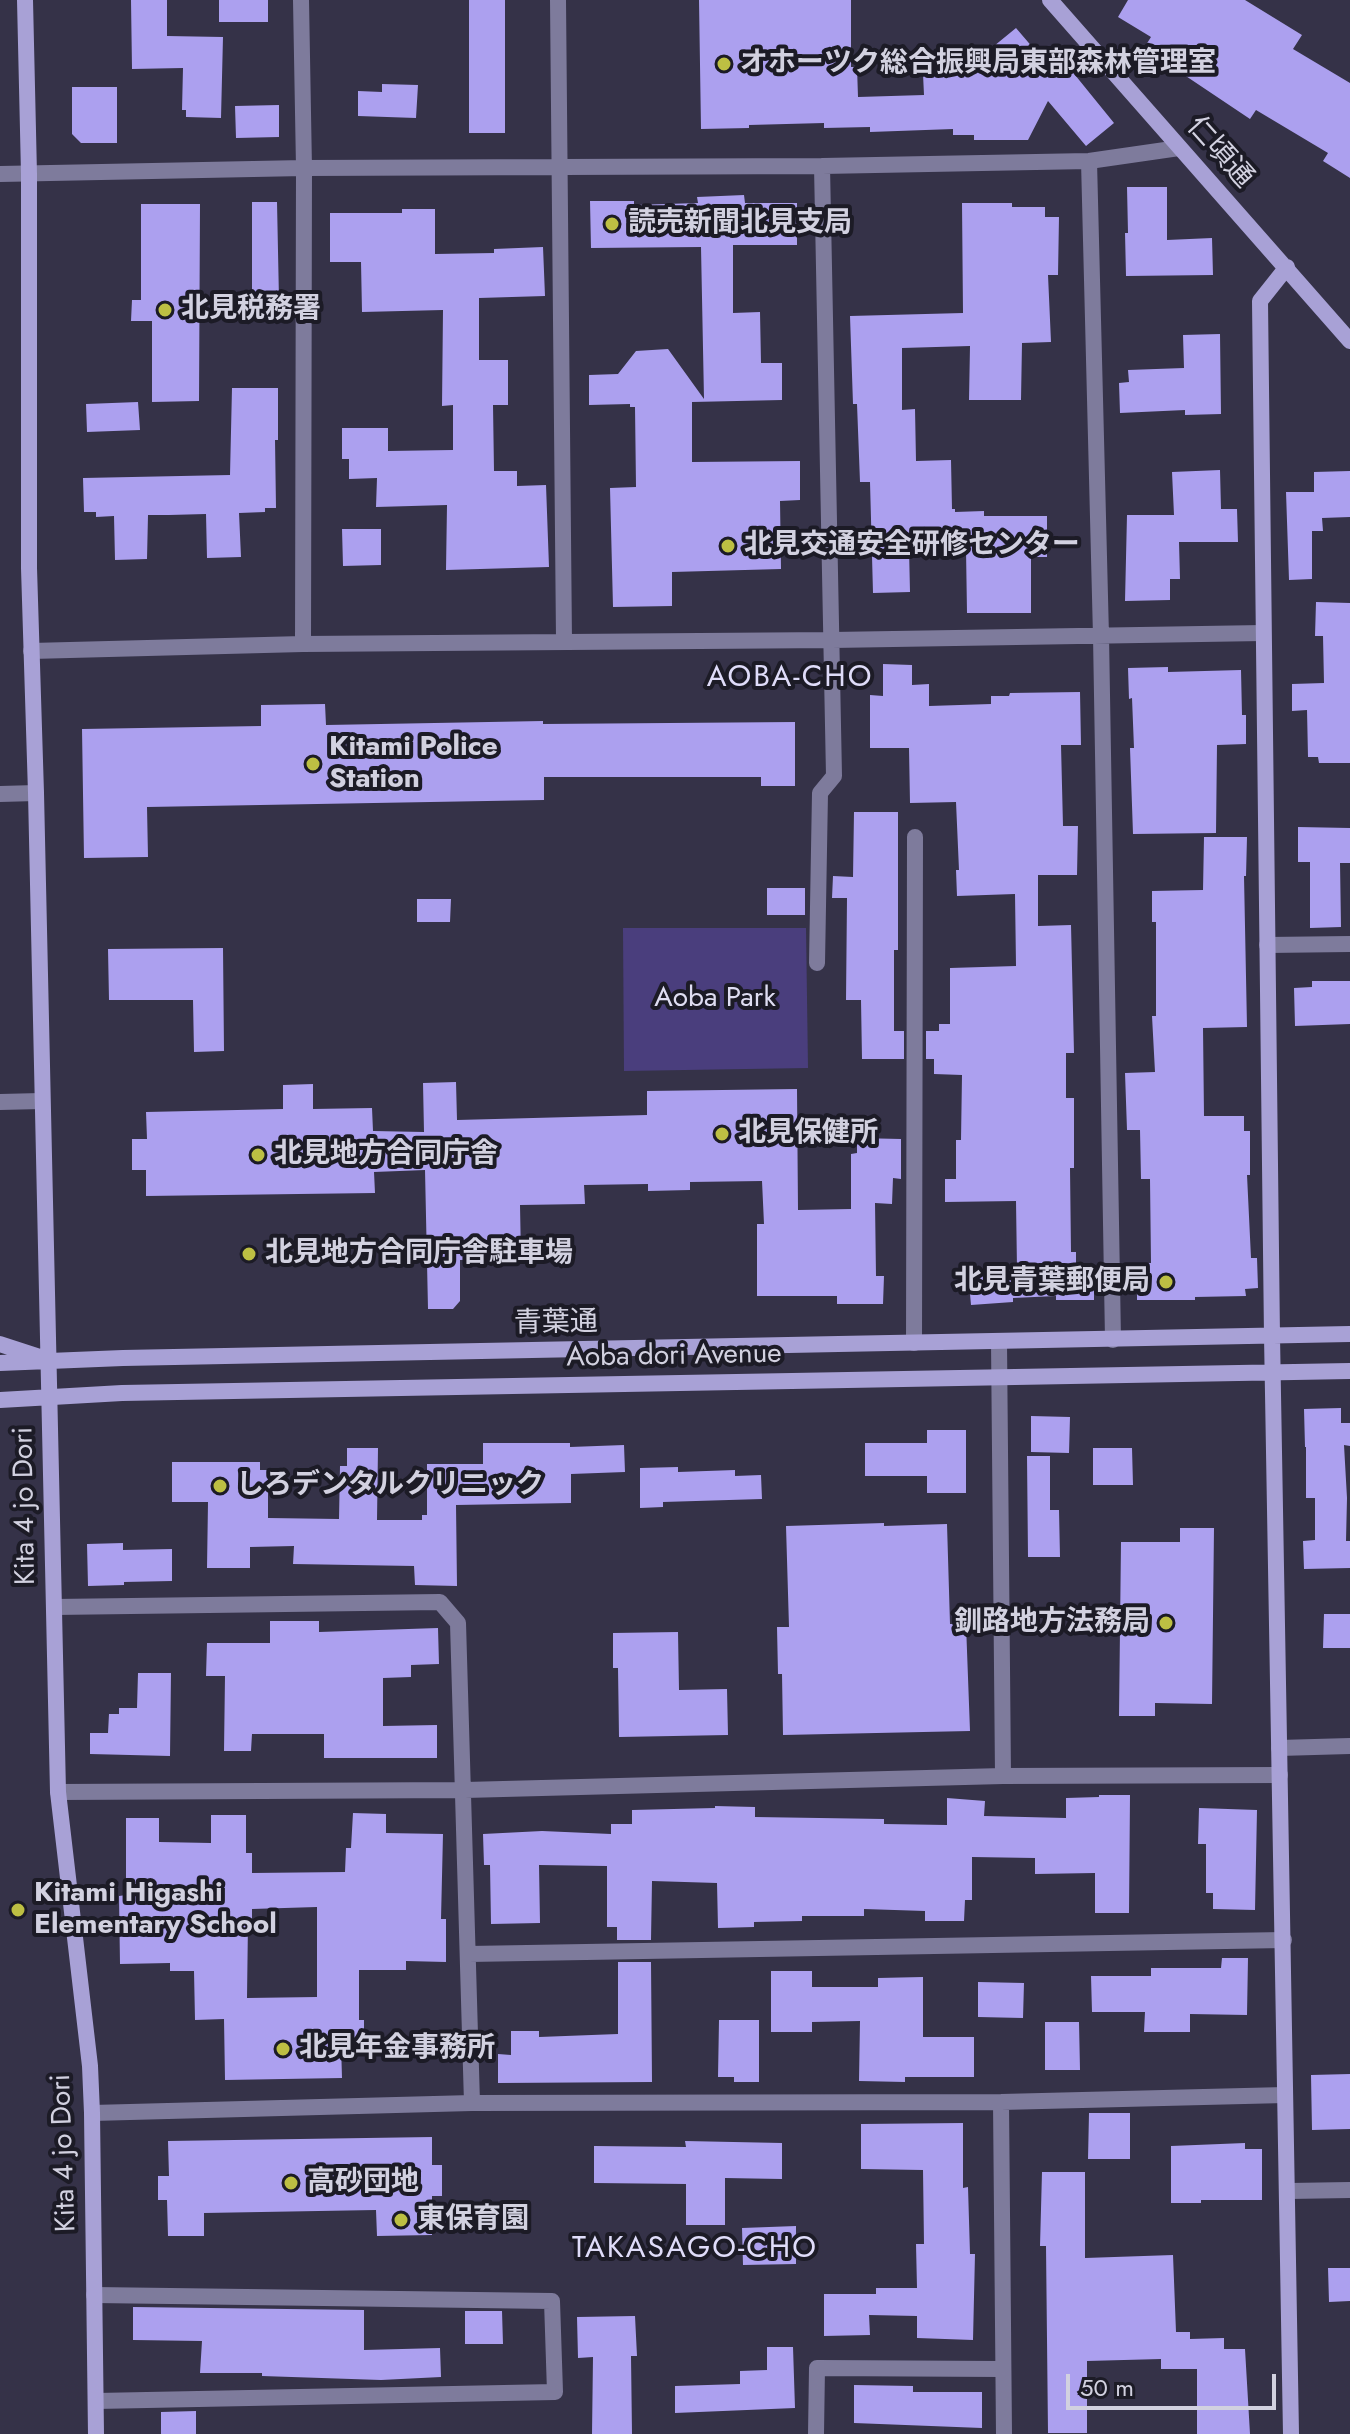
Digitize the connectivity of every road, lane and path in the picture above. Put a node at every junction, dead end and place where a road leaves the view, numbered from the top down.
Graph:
1 (25, 0) edge
2 (301, 0) edge
3 (558, 0) edge
4 (1050, 0) edge
5 (1179, 148) junction
6 (1089, 161) junction
7 (822, 166) junction
8 (304, 168) junction
9 (561, 168) junction
10 (0, 174) edge
11 (29, 174) junction
12 (1287, 267) junction
13 (1350, 341) edge
14 (1263, 633) junction
15 (1101, 636) junction
16 (564, 640) junction
17 (832, 640) junction
18 (303, 644) junction
19 (31, 651) junction
20 (36, 793) junction
21 (0, 794) edge
22 (915, 837) dead end
23 (1350, 944) edge
24 (1267, 945) junction
25 (817, 963) dead end
26 (41, 1101) junction
27 (0, 1102) edge
28 (1350, 1334) edge
29 (1272, 1336) junction
30 (1113, 1340) junction
31 (999, 1342) junction
32 (914, 1343) junction
33 (0, 1344) edge
34 (49, 1360) junction
35 (0, 1363) edge
36 (1350, 1371) edge
37 (1273, 1372) junction
38 (1000, 1378) junction
39 (49, 1397) junction
40 (0, 1400) edge
41 (54, 1607) junction
42 (1350, 1746) edge
43 (1279, 1748) junction
44 (1280, 1775) junction
45 (1003, 1776) junction
46 (465, 1790) junction
47 (58, 1792) junction
48 (1284, 1940) junction
49 (469, 1954) junction
50 (1285, 2095) junction
51 (1001, 2102) junction
52 (472, 2103) junction
53 (92, 2113) junction
54 (1350, 2190) edge
55 (1289, 2191) junction
56 (94, 2295) junction
57 (1002, 2369) junction
58 (96, 2401) junction
59 (96, 2434) edge
60 (816, 2434) edge
61 (1004, 2434) edge
62 (1291, 2434) edge

1 - 11 street, Kita 4 jo Dori
2 - 8 street
3 - 9 street
4 - 5 street, 仁頃通
5 - 6 street
5 - 12 street, 仁頃通
6 - 7 street
6 - 15 street
7 - 9 street
7 - 17 street
8 - 9 street
8 - 11 street
8 - 18 street
9 - 16 street
10 - 11 street
11 - 19 street, Kita 4 jo Dori
12 - 13 street, 仁頃通
12 - 14 street
14 - 15 street
14 - 24 street
15 - 17 street
15 - 30 street
16 - 17 street
16 - 18 street
17 - 25 street
18 - 19 street
19 - 20 street, Kita 4 jo Dori
20 - 21 street
20 - 26 street, Kita 4 jo Dori
22 - 32 street
23 - 24 street
24 - 29 street
26 - 27 street
26 - 34 street, Kita 4 jo Dori
28 - 29 street
29 - 30 street
29 - 37 street
30 - 31 street, 青葉通
31 - 32 street, 青葉通
31 - 38 street
32 - 34 street, 青葉通
33 - 34 street
34 - 35 street, 青葉通
34 - 39 street, Kita 4 jo Dori
36 - 37 street, Aoba dori Avenue
37 - 38 street, Aoba dori Avenue
37 - 43 street
38 - 39 street, Aoba dori Avenue
38 - 45 street
39 - 40 street, Aoba dori Avenue
39 - 41 street, Kita 4 jo Dori
41 - 46 street
41 - 47 street, Kita 4 jo Dori
42 - 43 street
43 - 44 street
44 - 45 street
44 - 48 street
45 - 46 street
46 - 47 street
46 - 49 street
47 - 53 street, Kita 4 jo Dori
48 - 49 street
48 - 50 street
49 - 52 street
50 - 51 street
50 - 55 street
51 - 52 street
51 - 57 street
52 - 53 street
53 - 56 street, Kita 4 jo Dori
54 - 55 street
55 - 62 street
56 - 58 street, Kita 4 jo Dori
56 - 58 street
57 - 60 street
57 - 61 street
58 - 59 street, Kita 4 jo Dori

